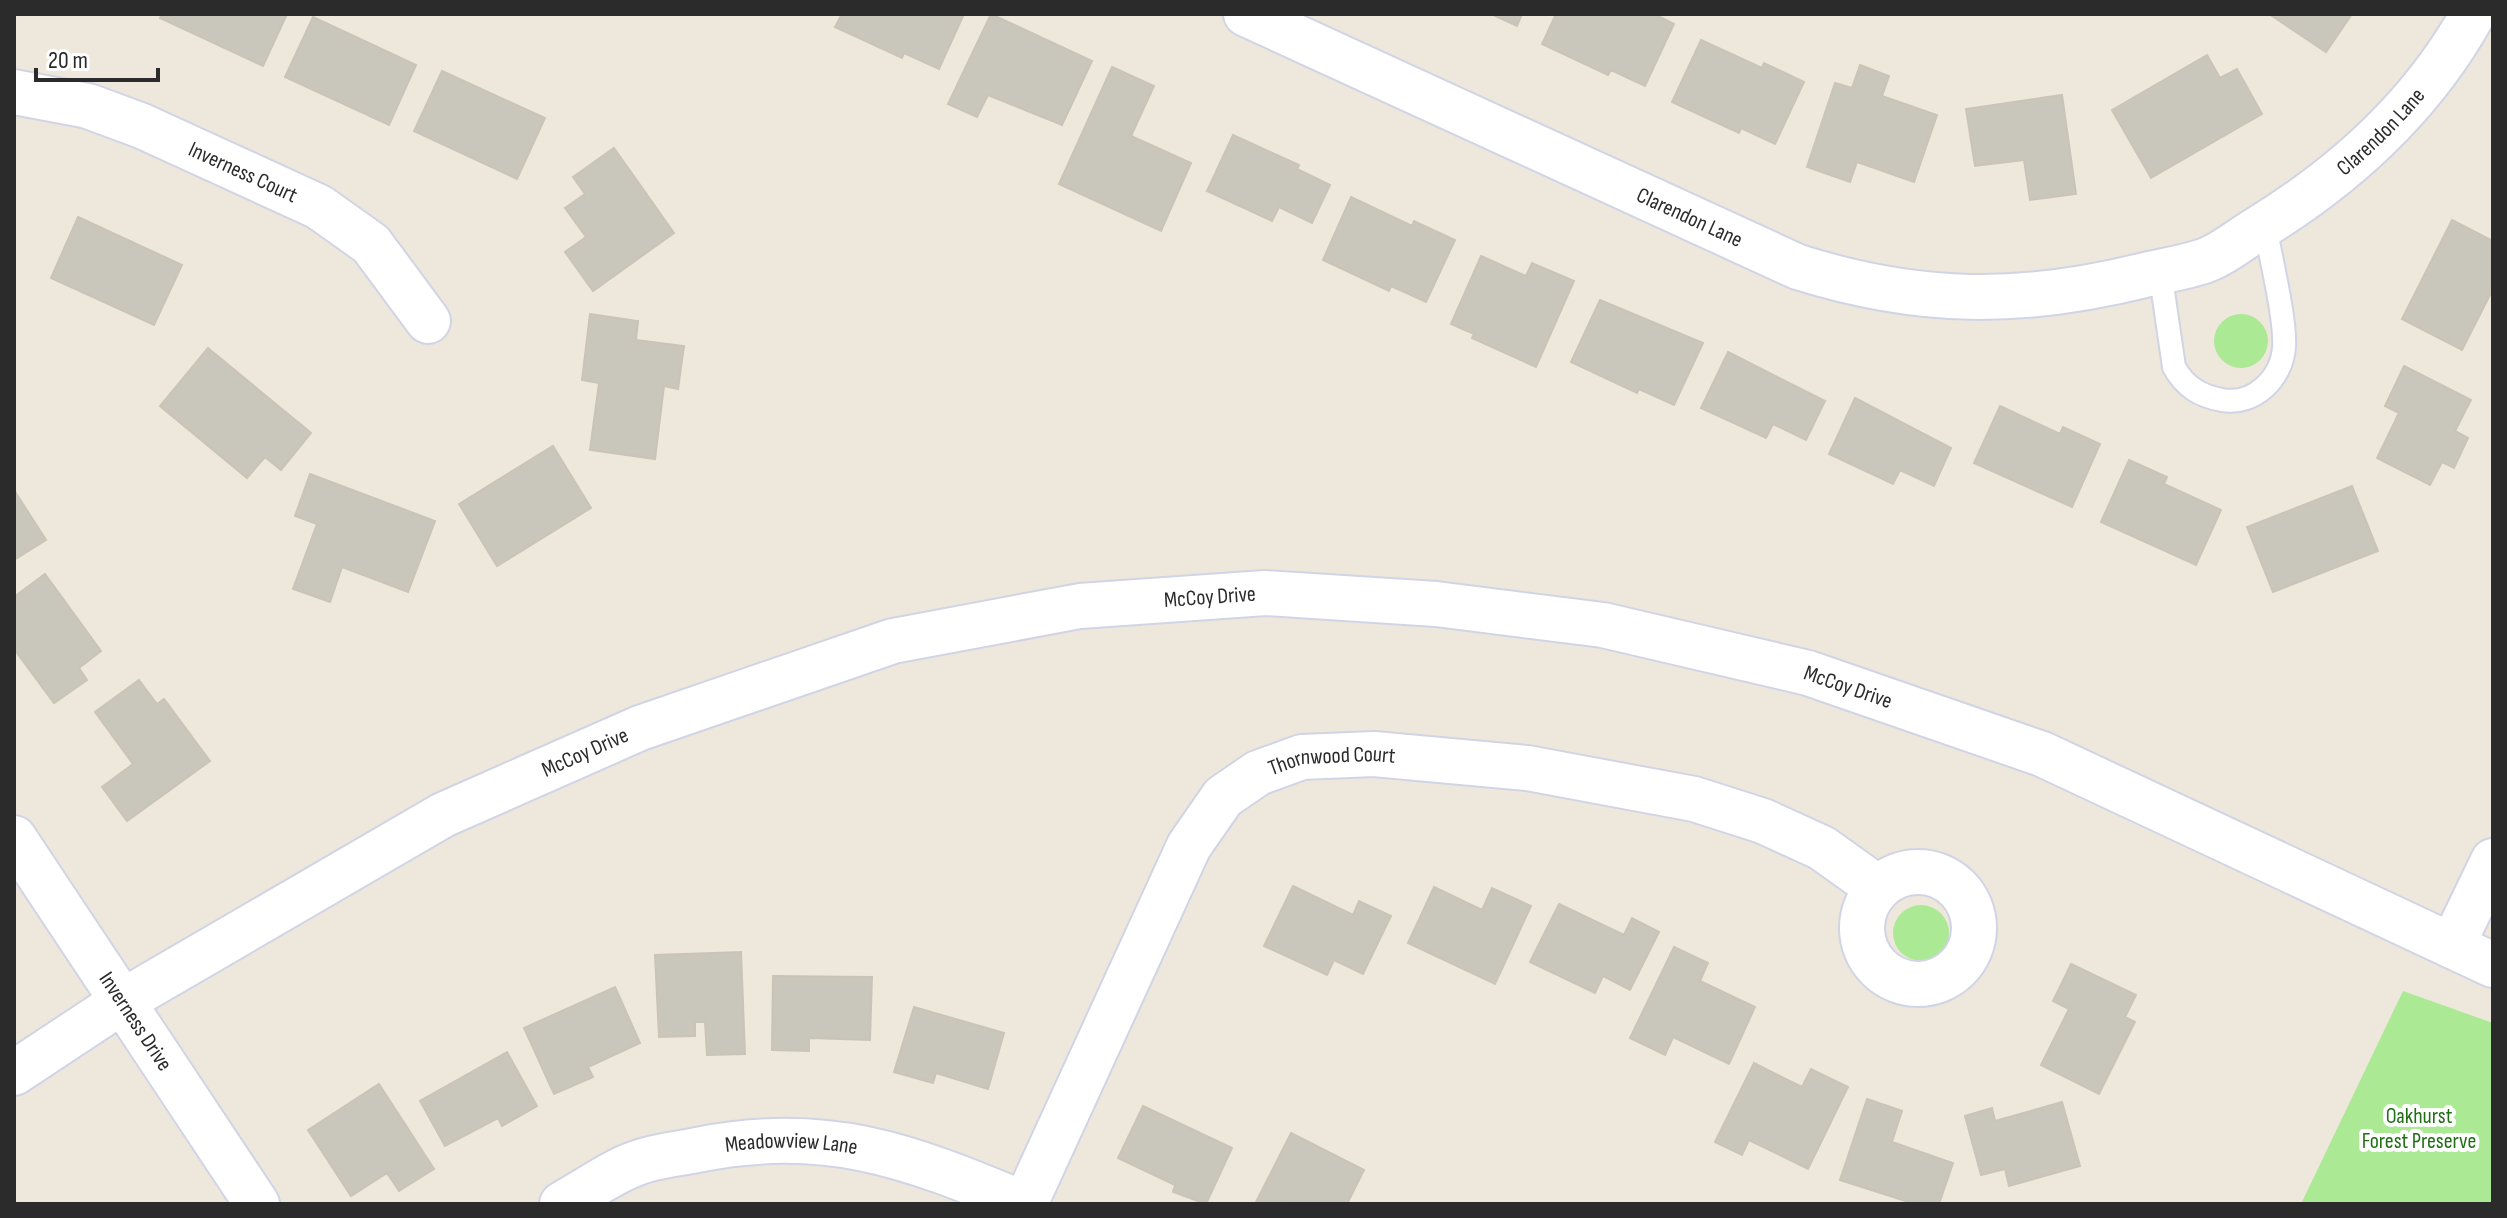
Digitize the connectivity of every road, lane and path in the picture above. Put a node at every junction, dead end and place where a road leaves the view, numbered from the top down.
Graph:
1 (1246, 14) edge
2 (2473, 14) edge
3 (14, 92) edge
4 (2265, 225) junction
5 (2160, 271) junction
6 (428, 321) dead end
7 (14, 838) edge
8 (2493, 861) edge
9 (1878, 888) dead end
10 (2452, 946) junction
11 (2493, 965) edge
12 (123, 1001) junction
13 (14, 1073) edge
14 (257, 1204) edge
15 (562, 1204) edge
16 (1024, 1204) edge

1 - 5 street, Clarendon Lane
2 - 4 street, Clarendon Lane
3 - 6 street, Inverness Court
4 - 5 street, Clarendon Lane
4 - 5 lane
7 - 12 street, Inverness Drive
8 - 10 street
9 - 16 street, Thornwood Court
10 - 11 street, McCoy Drive
10 - 12 street, McCoy Drive
12 - 13 street, McCoy Drive
12 - 14 street, Inverness Drive
15 - 16 street, Meadowview Lane

